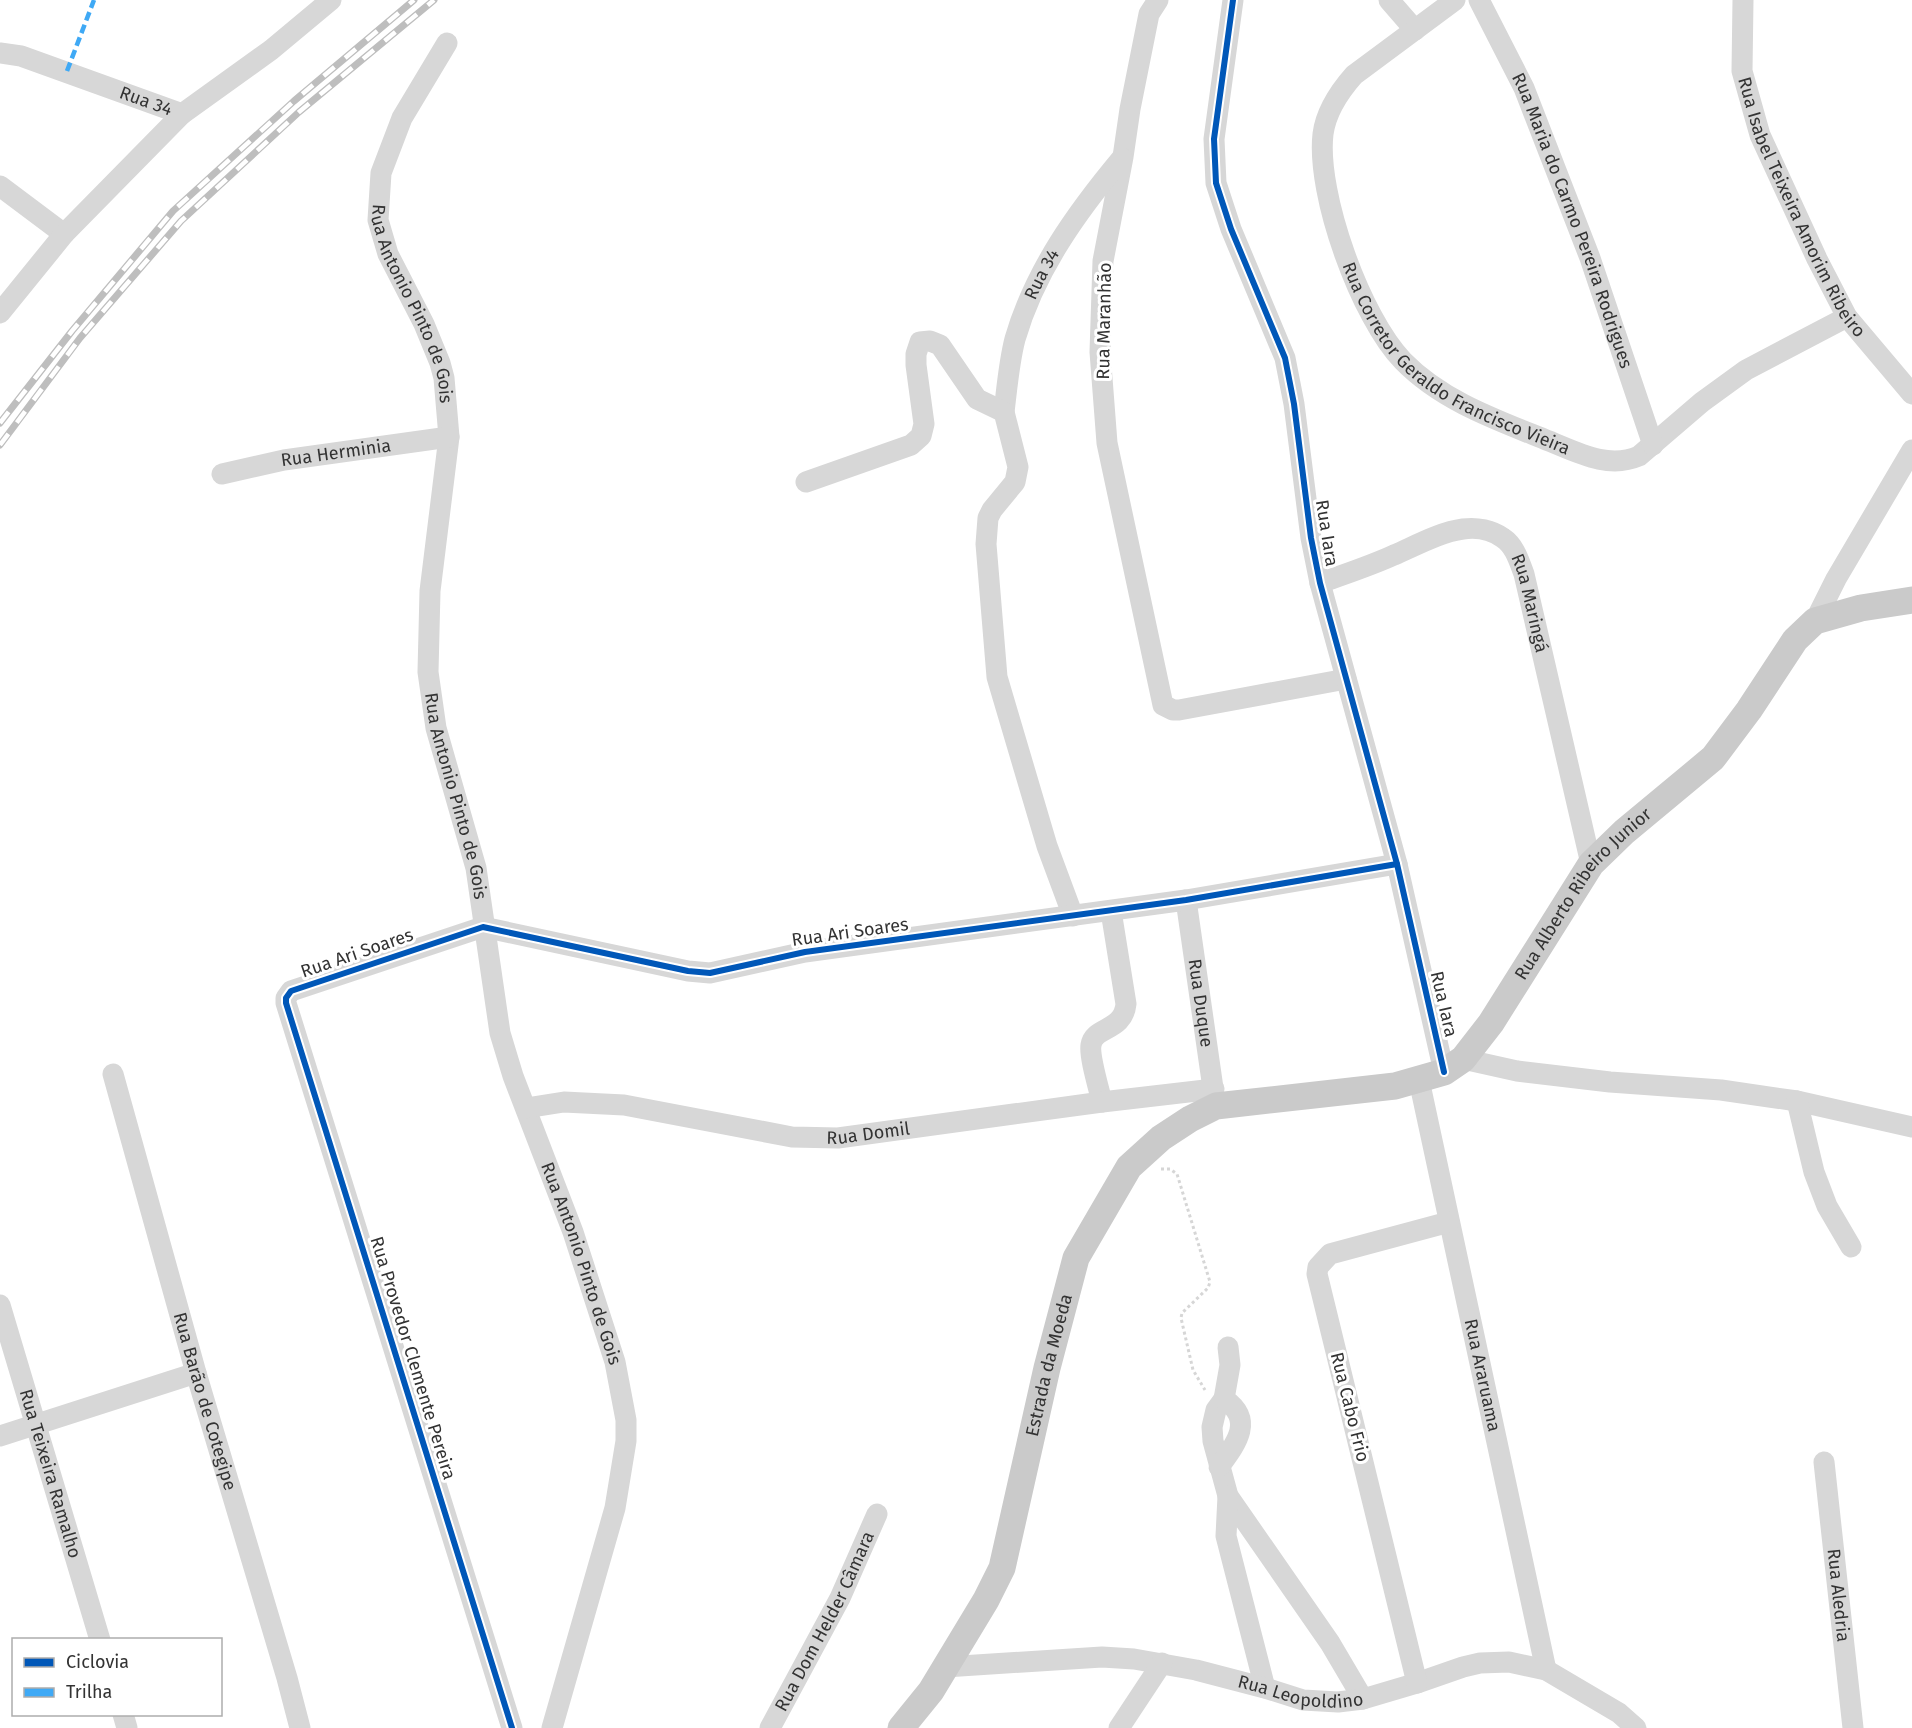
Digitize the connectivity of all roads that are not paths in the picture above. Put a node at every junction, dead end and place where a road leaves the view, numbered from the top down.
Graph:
1 (331, 0) edge
2 (1158, 0) edge
3 (1233, 0) edge
4 (1389, 0) edge
5 (1455, 0) edge
6 (1479, 0) edge
7 (1743, 0) edge
8 (1415, 30) junction
9 (447, 43) dead end
10 (0, 53) edge
11 (182, 114) junction
12 (1123, 157) junction
13 (0, 186) edge
14 (64, 234) junction
15 (0, 313) edge
16 (1847, 317) junction
17 (1912, 394) edge
18 (1004, 412) junction
19 (449, 437) junction
20 (1653, 445) junction
21 (1912, 450) edge
22 (222, 474) dead end
23 (806, 482) dead end
24 (1320, 583) junction
25 (1912, 600) edge
26 (1815, 621) junction
27 (1347, 679) junction
28 (1397, 864) junction
29 (1591, 864) junction
30 (1186, 900) junction
31 (1112, 911) junction
32 (1073, 916) junction
33 (483, 927) junction
34 (286, 998) joint
35 (1442, 1070) junction
36 (113, 1074) dead end
37 (1215, 1098) junction
38 (1797, 1101) junction
39 (1102, 1102) junction
40 (526, 1107) junction
41 (1912, 1127) edge
42 (1449, 1222) junction
43 (1851, 1247) dead end
44 (0, 1305) edge
45 (1228, 1347) dead end
46 (196, 1373) junction
47 (1220, 1404) junction
48 (35, 1425) junction
49 (0, 1436) edge
50 (1824, 1462) dead end
51 (1219, 1467) junction
52 (1228, 1497) junction
53 (877, 1514) dead end
54 (99, 1638) edge
55 (1162, 1664) junction
56 (945, 1667) junction
57 (1546, 1670) junction
58 (1417, 1683) junction
59 (1265, 1688) junction
60 (1363, 1699) junction
61 (300, 1728) edge
62 (512, 1728) edge
63 (552, 1728) edge
64 (770, 1728) edge
65 (902, 1728) edge
66 (1119, 1728) edge
67 (1636, 1728) edge
68 (1854, 1728) edge

1 - 11 street, Rua 34
2 - 12 street, Rua Maranhão
3 - 24 street, Rua Iara
4 - 8 street
5 - 8 street, Rua Corretor Geraldo Francisco Vieira
6 - 20 street, Rua Maria do Carmo Pereira Rodrigues
7 - 16 street, Rua Isabel Teixeira Amorim Ribeiro
8 - 20 street, Rua Corretor Geraldo Francisco Vieira
9 - 19 street, Rua Antonio Pinto de Gois
10 - 11 street, Rua 34
11 - 14 street
12 - 18 street, Rua 34
12 - 27 street, Rua Maranhão
13 - 14 street
14 - 15 street
16 - 17 street, Rua Isabel Teixeira Amorim Ribeiro
16 - 20 street, Rua Corretor Geraldo Francisco Vieira
18 - 23 street
18 - 32 street
19 - 22 street, Rua Herminia
19 - 33 street, Rua Antonio Pinto de Gois
21 - 26 street
24 - 27 street, Rua Iara
24 - 29 street, Rua Maringá
25 - 26 main road, Rua Alberto Ribeiro Junior
26 - 29 main road, Rua Alberto Ribeiro Junior
27 - 28 street, Rua Iara
28 - 30 street, Rua Ari Soares
28 - 35 street, Rua Iara
29 - 35 main road, Rua Alberto Ribeiro Junior
30 - 31 street, Rua Ari Soares
30 - 37 street, Rua Duque
31 - 32 street, Rua Ari Soares
31 - 39 street
32 - 33 street, Rua Ari Soares
33 - 34 street, Rua Ari Soares
33 - 40 street, Rua Antonio Pinto de Gois
34 - 62 street, Rua Provedor Clemente Pereira
35 - 37 main road
35 - 38 street
35 - 42 street, Rua Araruama
36 - 46 street, Rua Barão de Cotegipe
37 - 39 street, Rua Domil
37 - 56 main road, Estrada da Moeda
38 - 41 street
38 - 43 street
39 - 40 street, Rua Domil
40 - 63 street, Rua Antonio Pinto de Gois
42 - 57 street, Rua Araruama
42 - 58 street, Rua Cabo Frio
44 - 48 street, Rua Teixeira Ramalho
45 - 47 street
46 - 48 street
46 - 61 street, Rua Barão de Cotegipe
47 - 51 street
47 - 51 street
48 - 49 street
48 - 54 street, Rua Teixeira Ramalho
50 - 68 street, Rua Aledria
51 - 52 street
52 - 59 street
52 - 60 street
53 - 64 street, Rua Dom Helder Câmara
55 - 56 street, Rua Leopoldino
55 - 59 street, Rua Leopoldino
55 - 66 street
56 - 65 main road, Estrada da Moeda
57 - 58 street, Rua Leopoldino
57 - 67 street, Rua Leopoldino
58 - 60 street, Rua Leopoldino
59 - 60 street, Rua Leopoldino

